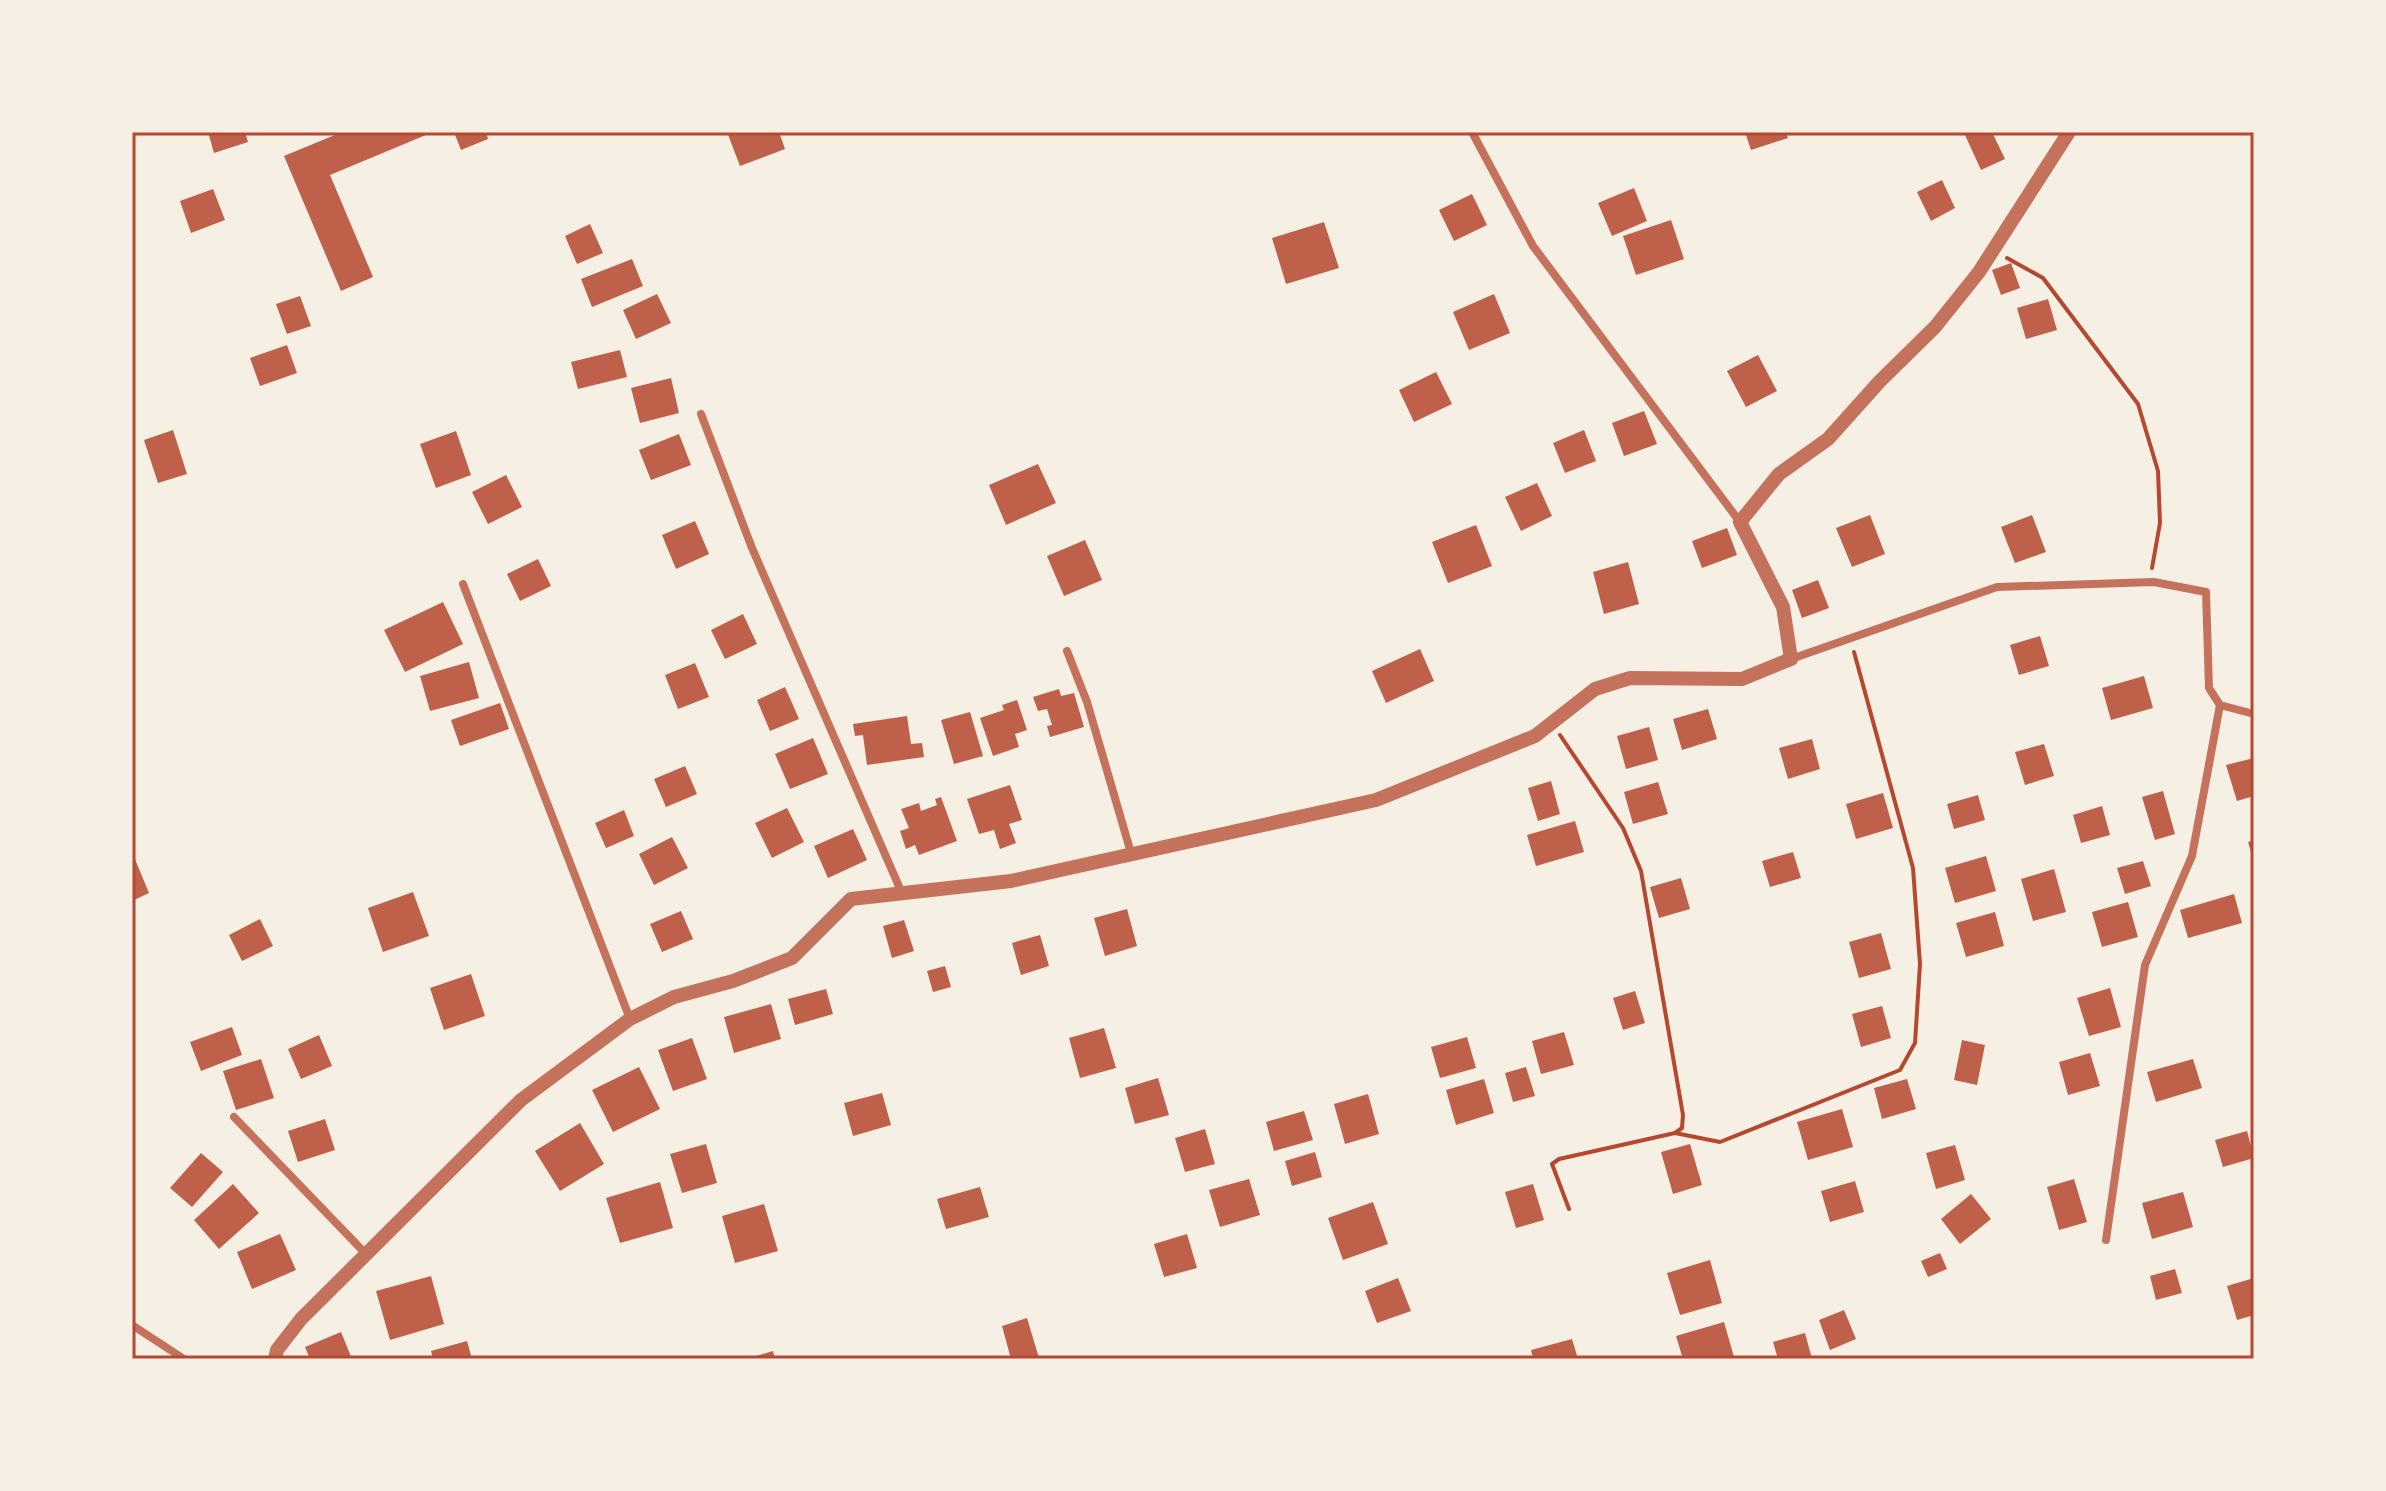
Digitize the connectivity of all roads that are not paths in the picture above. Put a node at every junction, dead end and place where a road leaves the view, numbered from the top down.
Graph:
1 (1472, 132) edge
2 (2069, 132) edge
3 (701, 414) dead end
4 (1740, 522) junction
5 (463, 584) dead end
6 (1067, 651) dead end
7 (1791, 659) junction
8 (2220, 705) junction
9 (2254, 714) edge
10 (1131, 853) junction
11 (901, 891) junction
12 (630, 1019) junction
13 (234, 1117) dead end
14 (2106, 1240) dead end
15 (365, 1253) junction
16 (132, 1325) edge
17 (184, 1359) edge
18 (275, 1359) edge

1 - 4 street
2 - 4 street
3 - 11 street
4 - 7 street
5 - 12 street
6 - 10 street
7 - 8 street
7 - 10 street
8 - 9 street
8 - 14 street
10 - 11 street
11 - 12 street
12 - 15 street
13 - 15 street
15 - 18 street
16 - 17 street

